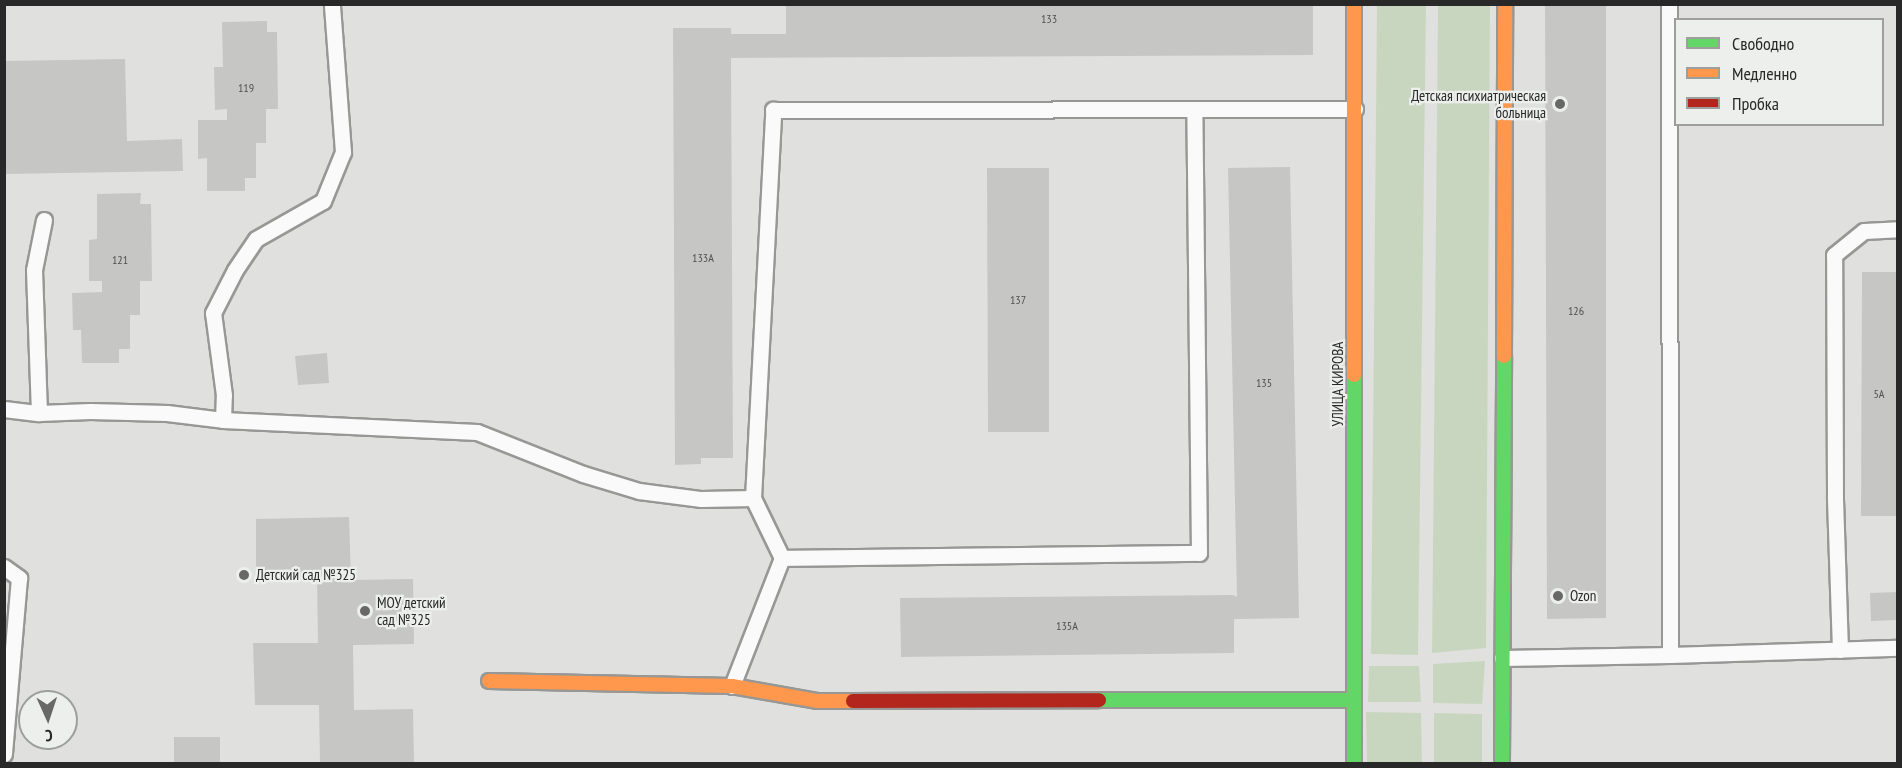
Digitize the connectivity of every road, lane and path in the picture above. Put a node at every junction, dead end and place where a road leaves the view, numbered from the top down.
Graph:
1 (332, 4) edge
2 (1354, 4) edge
3 (1505, 4) edge
4 (1669, 4) edge
5 (1194, 109) junction
6 (1354, 109) junction
7 (45, 220) dead end
8 (1898, 229) edge
9 (4, 409) edge
10 (39, 413) junction
11 (223, 420) junction
12 (753, 498) junction
13 (782, 558) junction
14 (4, 567) edge
15 (1898, 648) edge
16 (1840, 650) junction
17 (1670, 655) junction
18 (1502, 658) junction
19 (489, 681) dead end
20 (732, 686) junction
21 (1354, 700) junction
22 (4, 754) edge
23 (1354, 764) edge
24 (1502, 764) edge

1 - 11 lane
2 - 6 main road, УЛИЦА КИРОВА
3 - 18 main road
4 - 17 lane
5 - 6 lane
5 - 12 lane
5 - 13 lane
6 - 21 main road, УЛИЦА КИРОВА
7 - 10 lane
8 - 16 lane
9 - 10 lane
10 - 11 lane
11 - 12 lane
12 - 13 lane
13 - 20 lane
14 - 22 lane
15 - 16 lane
16 - 17 lane
17 - 18 lane
18 - 24 main road
19 - 20 main road
20 - 21 main road
21 - 23 main road, УЛИЦА КИРОВА

